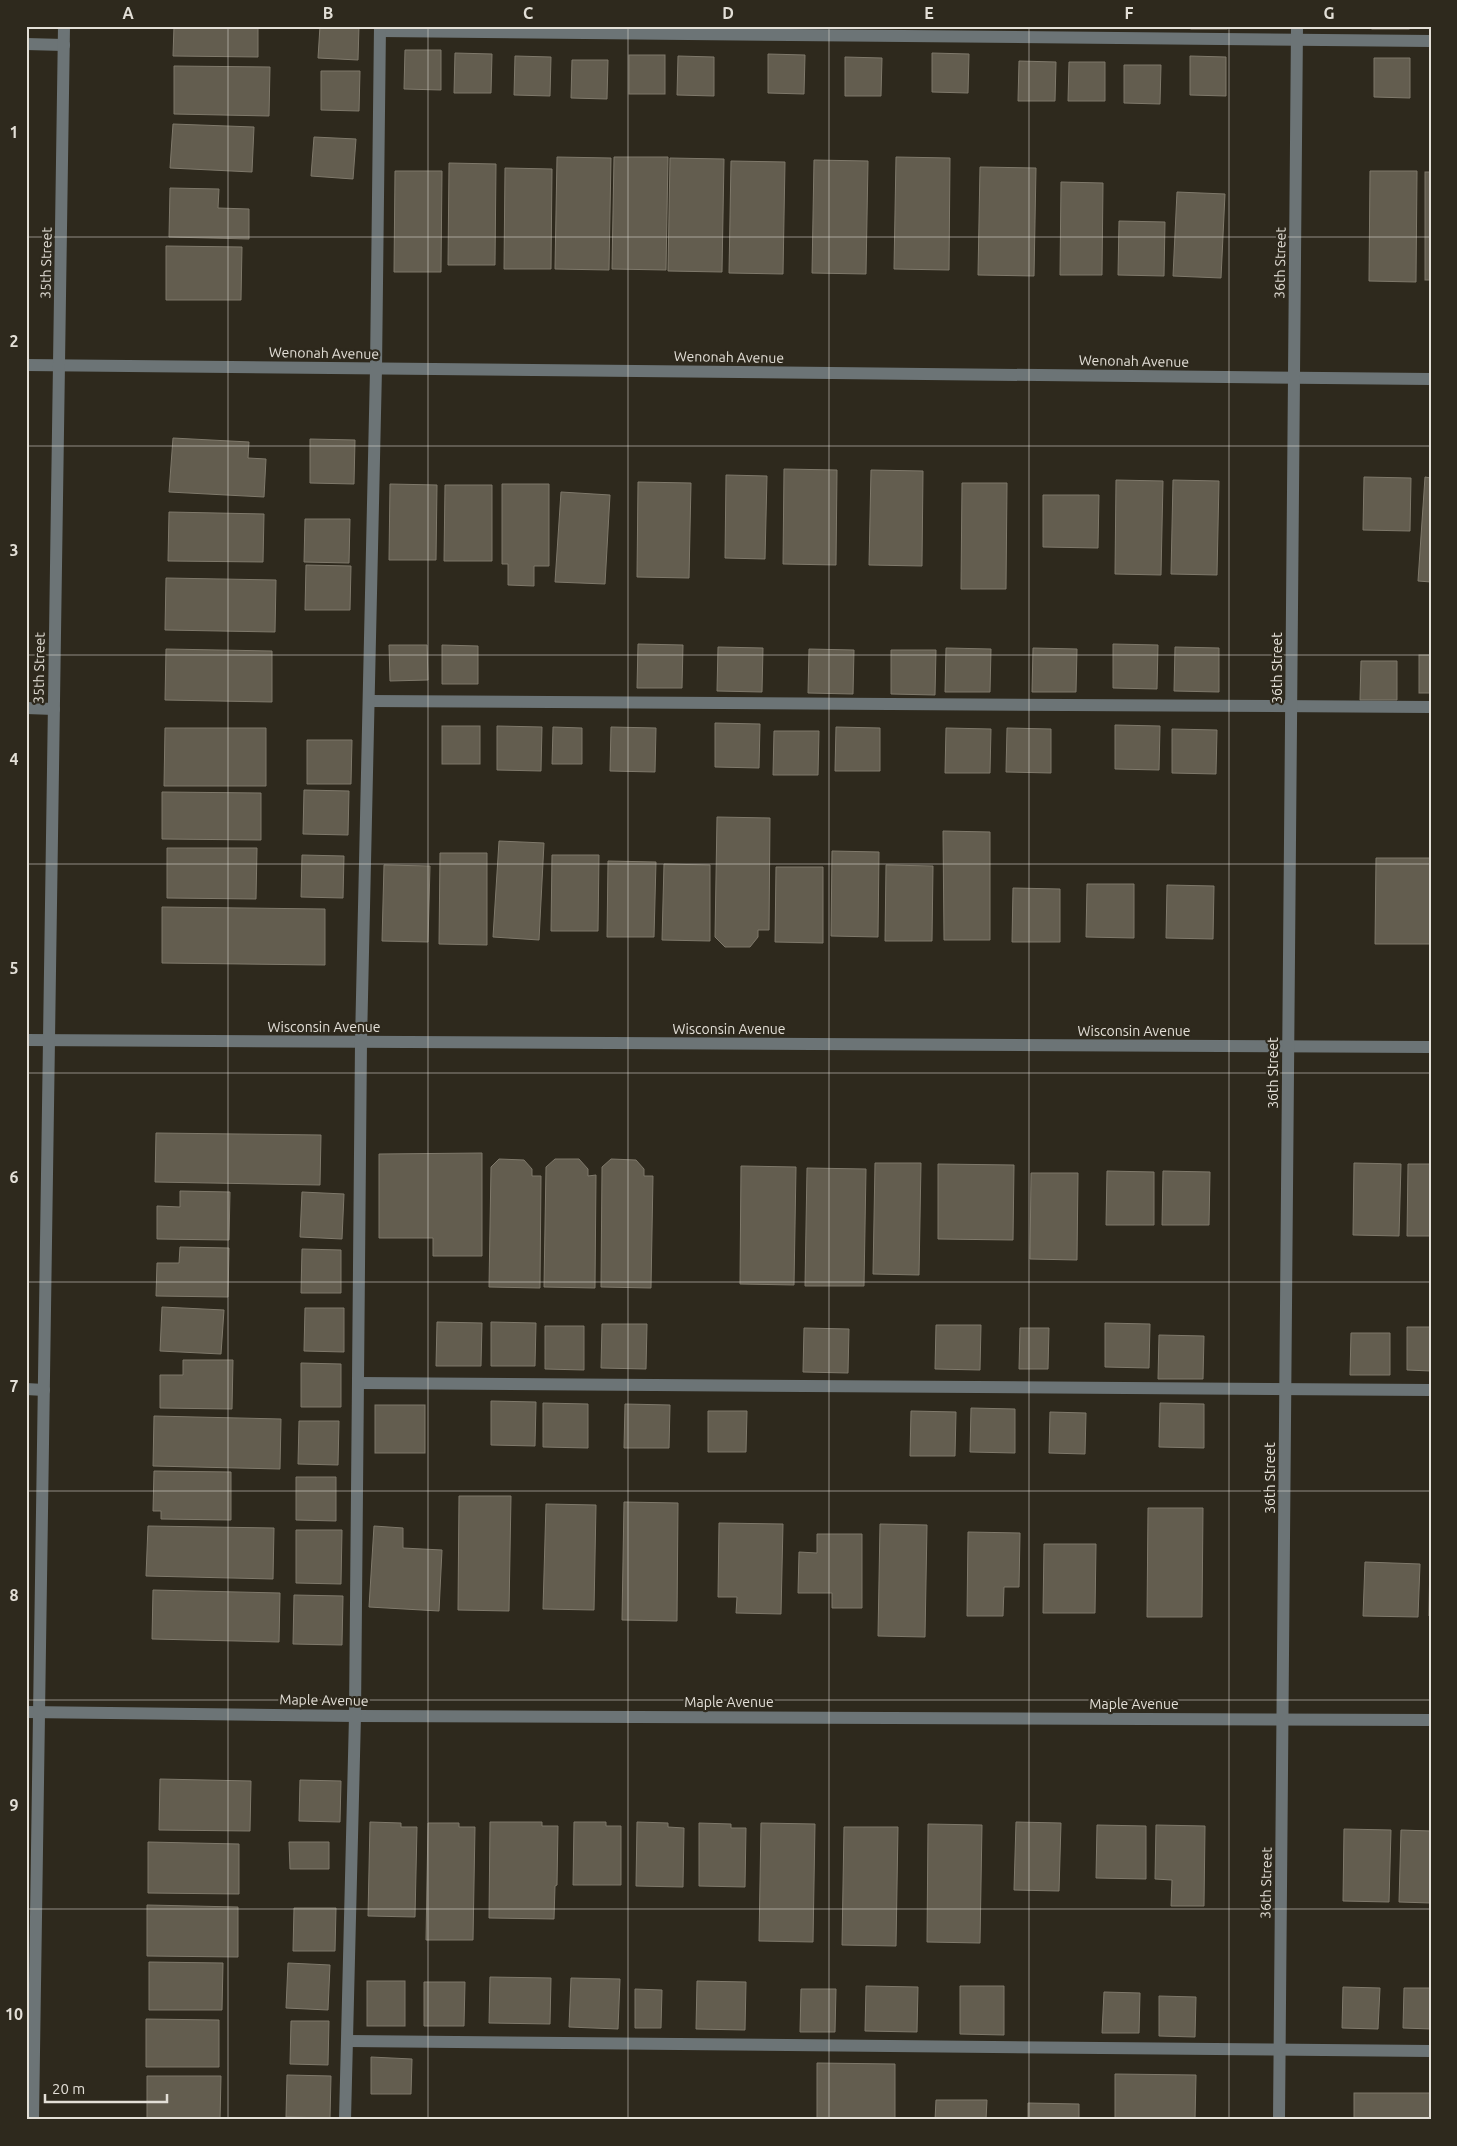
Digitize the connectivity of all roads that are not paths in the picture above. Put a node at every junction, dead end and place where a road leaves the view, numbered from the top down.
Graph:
1 (64, 26) edge
2 (380, 28) edge
3 (1297, 33) edge
4 (1431, 40) edge
5 (26, 44) edge
6 (64, 45) junction
7 (26, 366) edge
8 (59, 366) junction
9 (376, 369) junction
10 (1294, 377) junction
11 (1431, 379) edge
12 (368, 701) junction
13 (1291, 706) junction
14 (26, 708) edge
15 (1431, 708) edge
16 (54, 709) junction
17 (26, 1040) edge
18 (49, 1040) junction
19 (361, 1042) junction
20 (1288, 1047) junction
21 (1431, 1047) edge
22 (358, 1384) junction
23 (26, 1389) edge
24 (44, 1390) junction
25 (1286, 1390) junction
26 (1431, 1390) edge
27 (32, 1712) edge
28 (355, 1716) junction
29 (1283, 1720) junction
30 (1431, 1720) edge
31 (348, 2041) junction
32 (30, 2044) edge
33 (1280, 2050) junction
34 (1431, 2051) edge
35 (32, 2120) edge
36 (345, 2120) edge
37 (1279, 2120) edge

1 - 6 street, 35th Street
2 - 3 street
2 - 9 street
3 - 4 street
3 - 10 street, 36th Street
5 - 6 street
6 - 8 street, 35th Street
7 - 8 street, Wenonah Avenue
8 - 9 street, Wenonah Avenue
8 - 16 street, 35th Street
9 - 10 street, Wenonah Avenue
9 - 12 street
10 - 11 street, Wenonah Avenue
10 - 13 street, 36th Street
12 - 13 street
12 - 19 street
13 - 15 street
13 - 20 street, 36th Street
14 - 16 street
16 - 18 street, 35th Street
17 - 18 street, Wisconsin Avenue
18 - 19 street, Wisconsin Avenue
18 - 24 street, 35th Street
19 - 20 street, Wisconsin Avenue
19 - 22 street
20 - 21 street, Wisconsin Avenue
20 - 25 street, 36th Street
22 - 25 street
22 - 28 street
23 - 24 street
24 - 27 street, 35th Street
25 - 26 street
25 - 29 street, 36th Street
27 - 28 street, Maple Avenue
27 - 32 street, 35th Street
28 - 29 street, Maple Avenue
28 - 31 street
29 - 30 street, Maple Avenue
29 - 33 street, 36th Street
31 - 33 street
31 - 36 street
32 - 35 street, 35th Street
33 - 34 street
33 - 37 street, 36th Street

